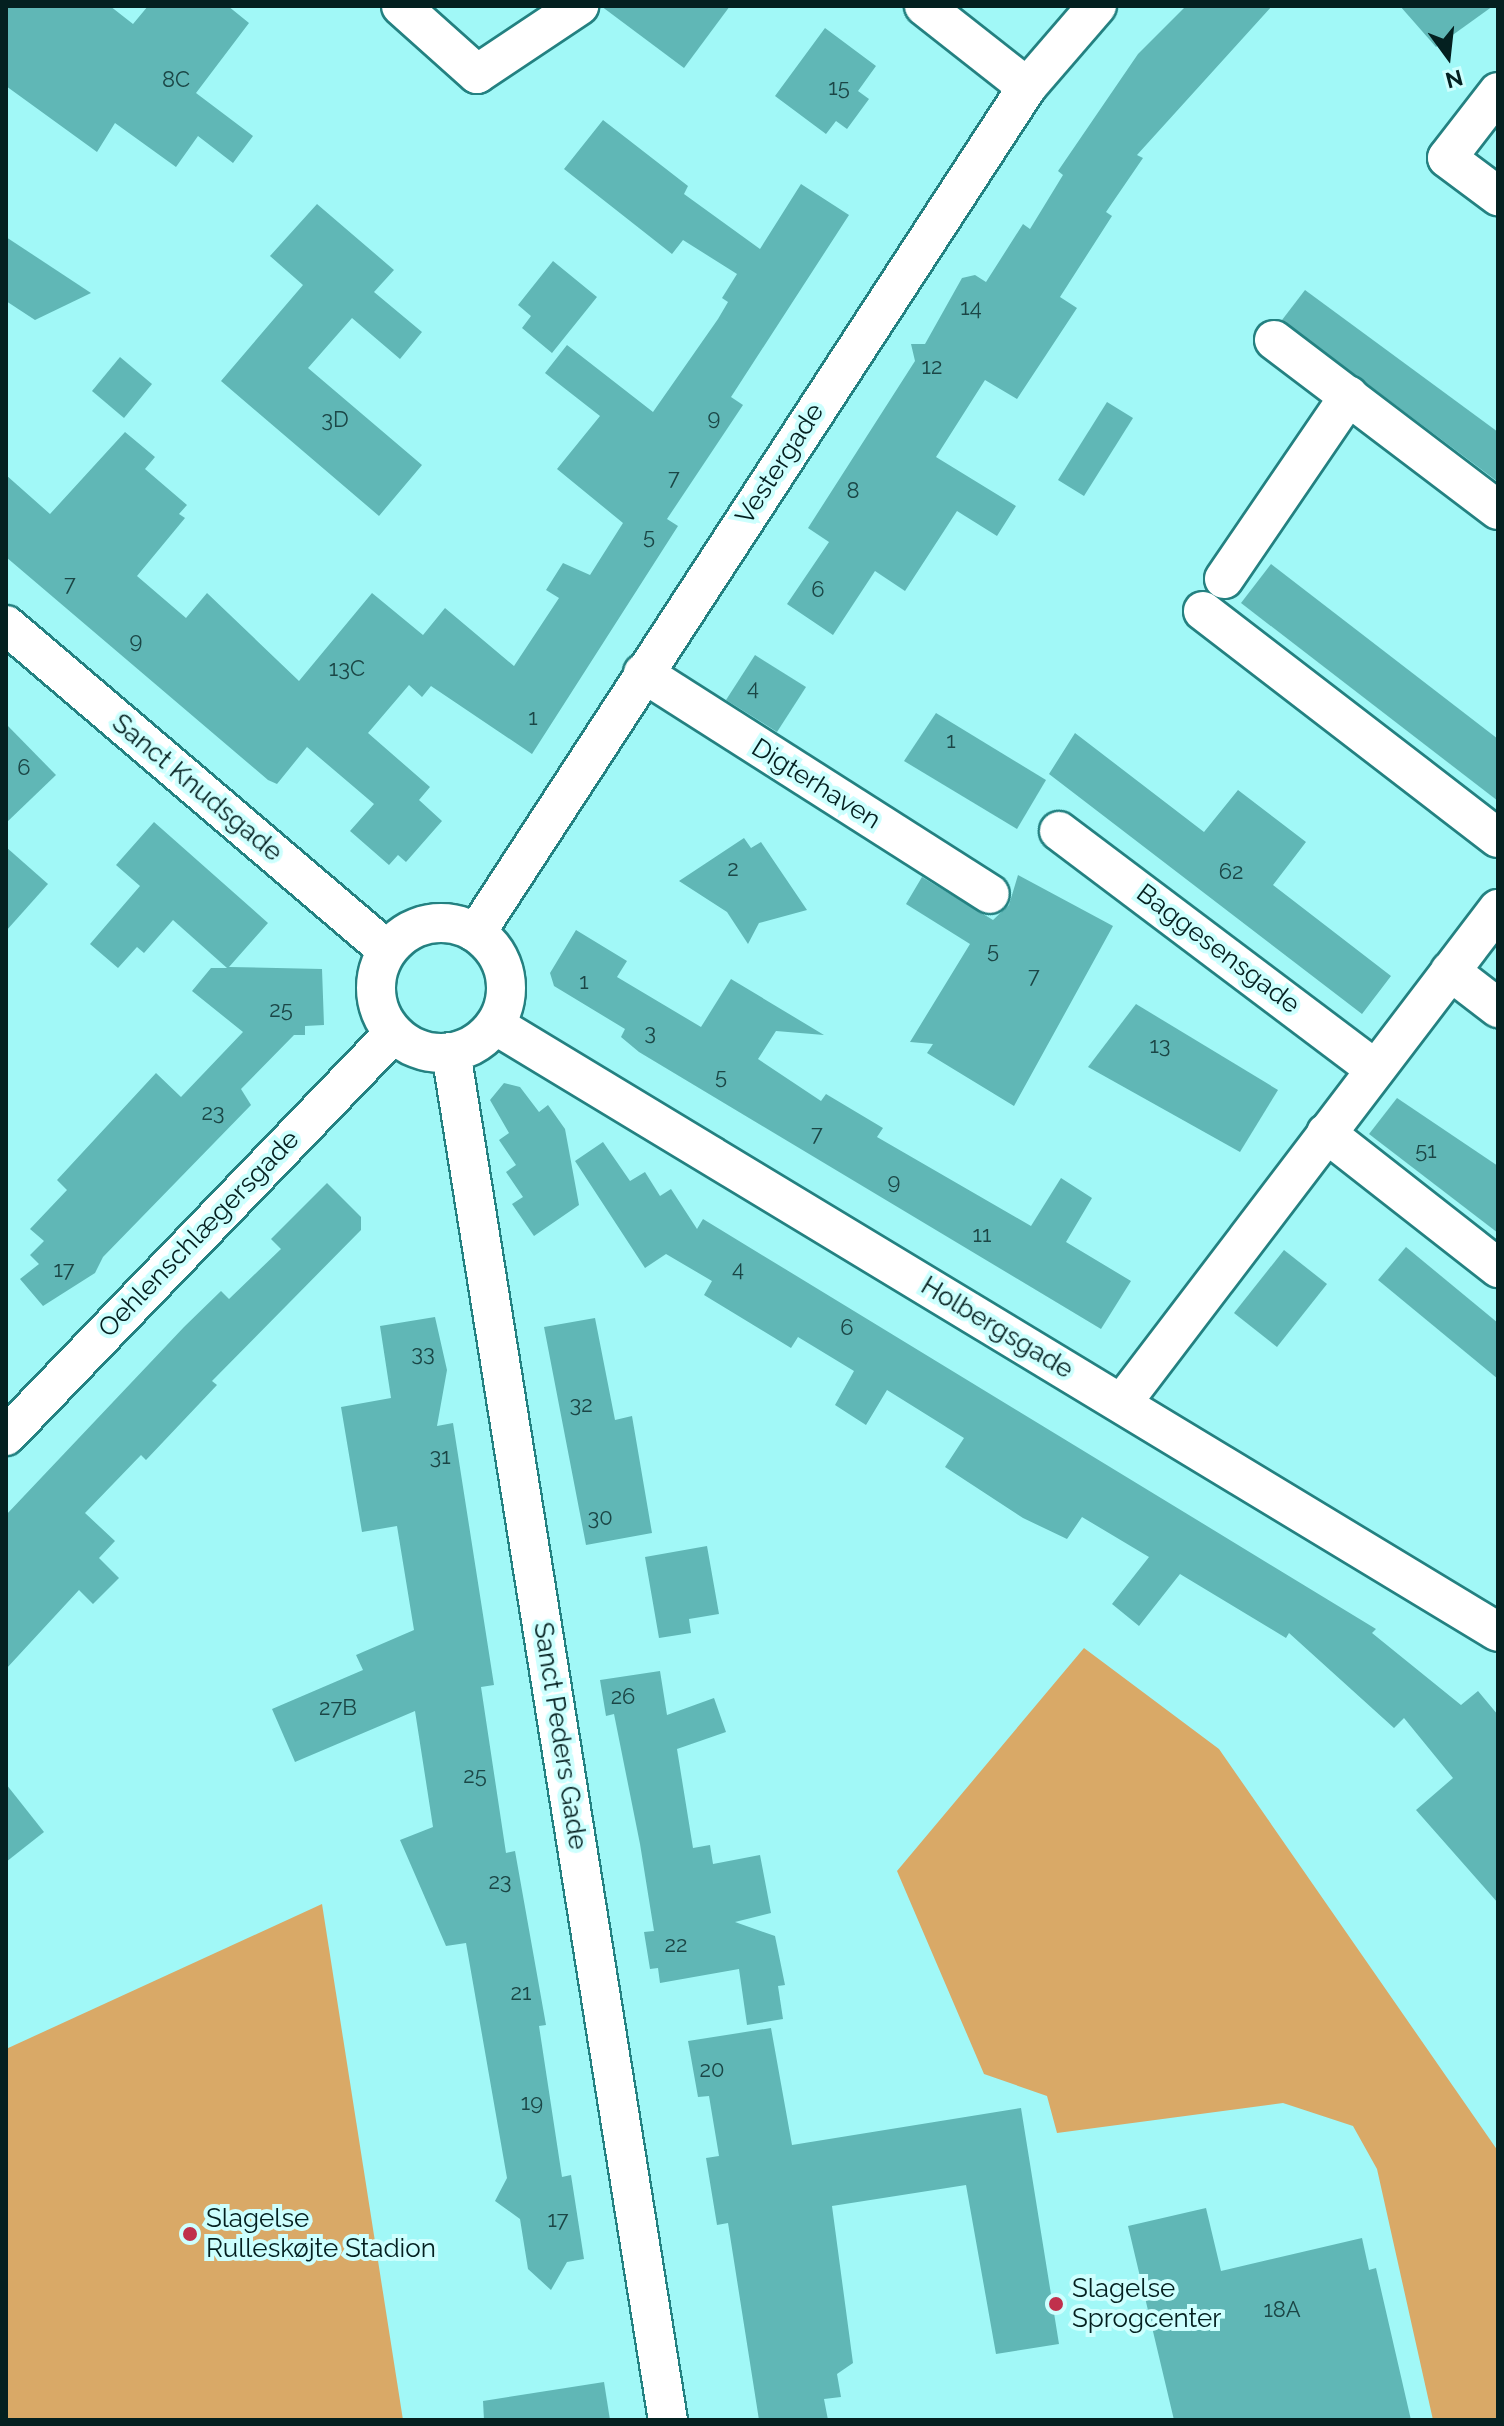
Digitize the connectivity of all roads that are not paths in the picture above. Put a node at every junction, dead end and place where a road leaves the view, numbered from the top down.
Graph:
1 (401, 6) edge
2 (579, 6) edge
3 (924, 6) edge
4 (1097, 6) edge
5 (1027, 87) junction
6 (1498, 92) edge
7 (1498, 196) edge
8 (1274, 340) dead end
9 (1349, 396) junction
10 (1498, 510) edge
11 (1224, 579) dead end
12 (1203, 611) dead end
13 (6, 625) edge
14 (643, 673) junction
15 (1059, 831) dead end
16 (1498, 838) edge
17 (990, 894) dead end
18 (1498, 909) edge
19 (476, 933) junction
20 (387, 950) junction
21 (1450, 971) junction
22 (1498, 1008) edge
23 (495, 1025) junction
24 (394, 1033) junction
25 (451, 1052) junction
26 (1375, 1069) junction
27 (1326, 1133) junction
28 (1498, 1268) edge
29 (1122, 1403) junction
30 (6, 1436) edge
31 (1498, 1632) edge
32 (668, 2420) edge

1 - 2 street
3 - 5 street
4 - 5 street, Vestergade
5 - 14 street, Vestergade
6 - 7 street
8 - 9 street
9 - 10 street
9 - 11 street
12 - 16 street
13 - 20 street, Sanct Knudsgade
14 - 17 street, Digterhaven
14 - 19 street, Vestergade
15 - 26 street, Baggesensgade
18 - 21 street
19 - 20 street
19 - 23 street
20 - 24 street
21 - 22 street
21 - 26 street
23 - 25 street
23 - 29 street, Holbergsgade
24 - 25 street
24 - 30 street, Oehlenschlægersgade
25 - 32 street, Sanct Peders Gade
26 - 27 street
27 - 28 street
27 - 29 street
29 - 31 street, Holbergsgade

